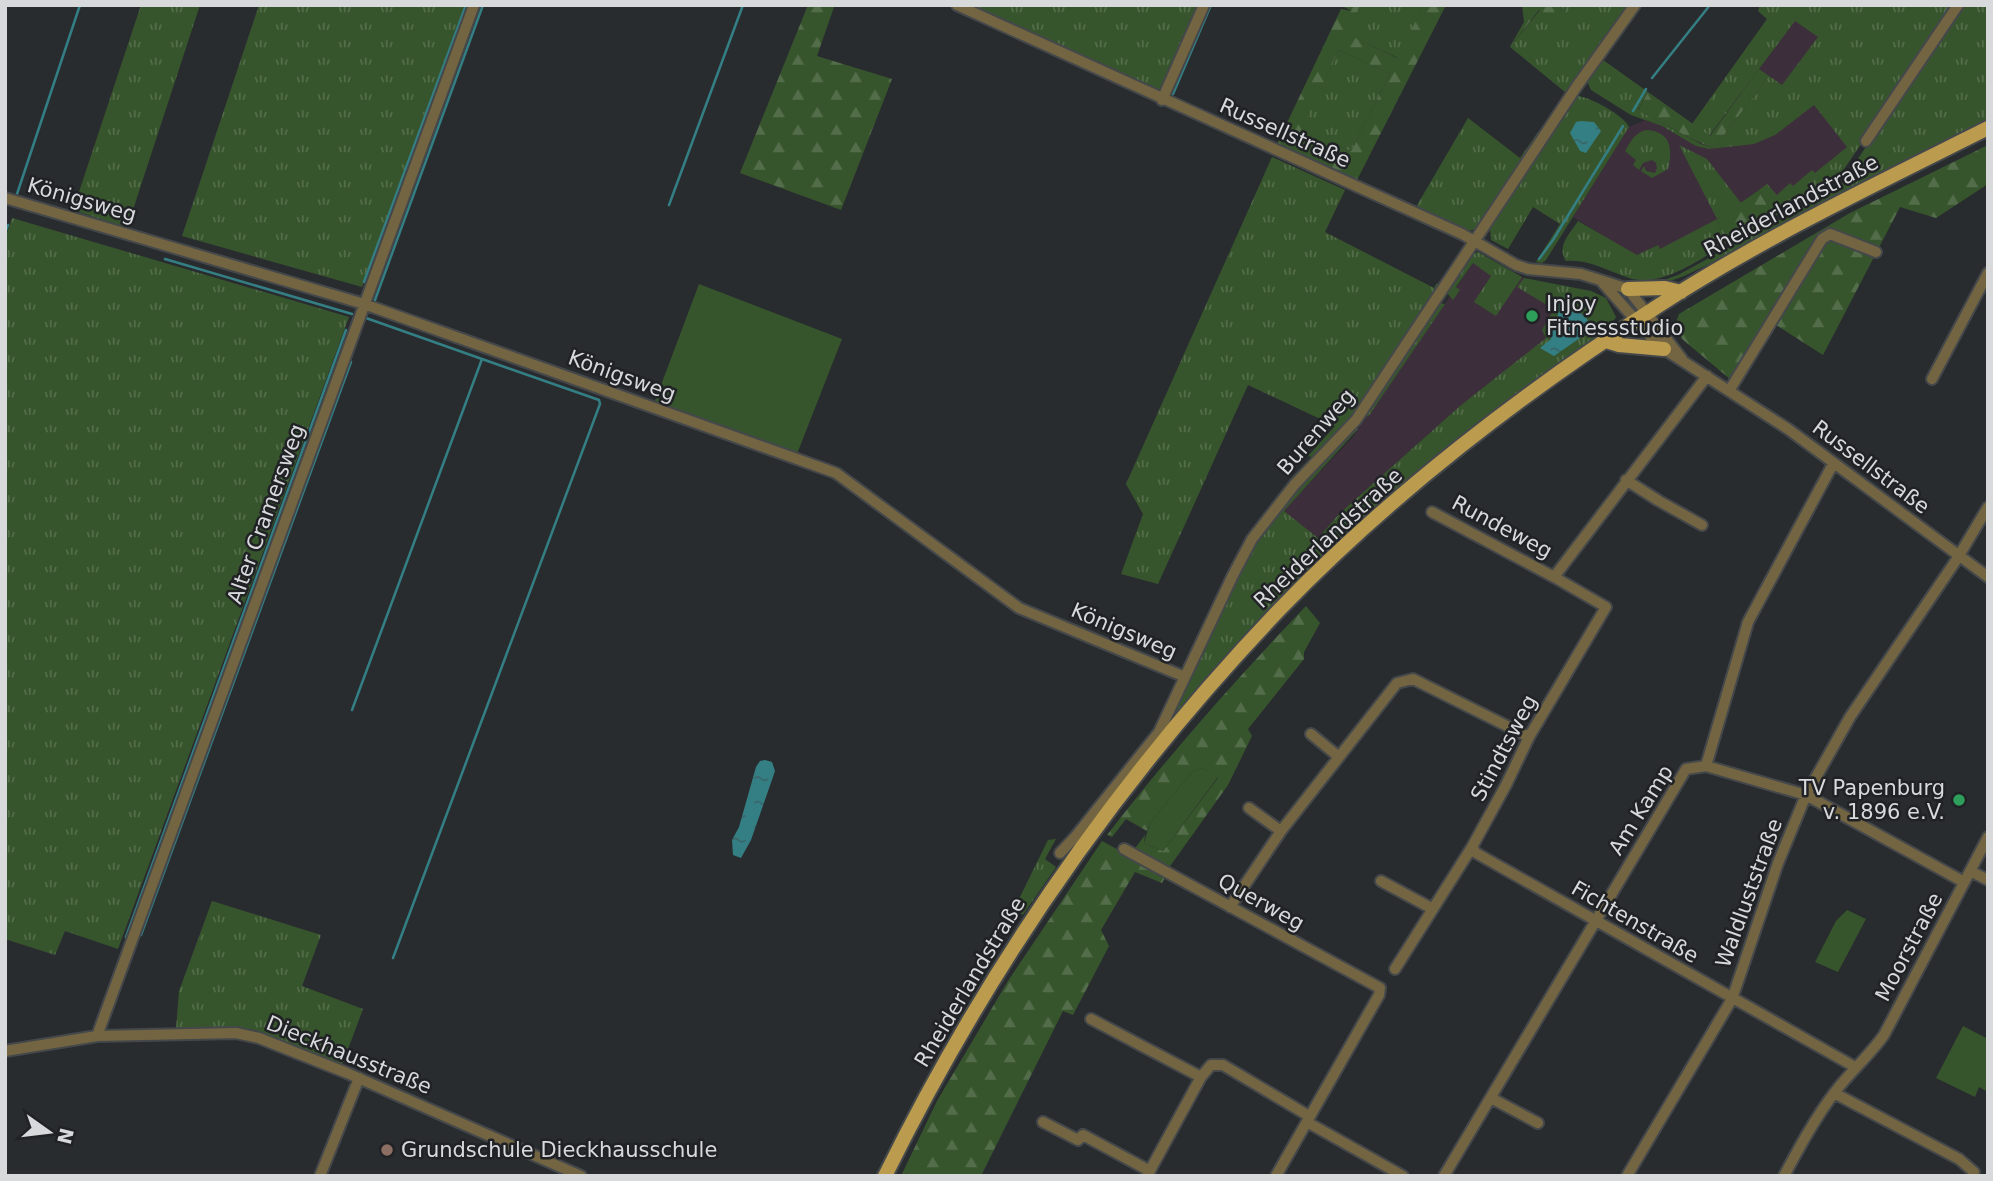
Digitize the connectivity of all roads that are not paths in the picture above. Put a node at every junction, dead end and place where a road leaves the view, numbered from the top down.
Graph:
1 (474, 5) edge
2 (957, 5) edge
3 (1204, 5) edge
4 (1635, 5) edge
5 (1958, 5) edge
6 (1162, 100) junction
7 (1988, 128) edge
8 (1866, 141) dead end
9 (5, 198) edge
10 (1474, 241) junction
11 (1876, 252) dead end
12 (1988, 273) edge
13 (1600, 280) junction
14 (1629, 289) junction
15 (1681, 292) junction
16 (363, 303) junction
17 (1641, 317) junction
18 (1606, 341) junction
19 (1664, 349) junction
20 (1682, 359) junction
21 (1707, 376) junction
22 (1931, 379) dead end
23 (1729, 391) junction
24 (1833, 464) junction
25 (1626, 480) junction
26 (1988, 508) edge
27 (1432, 512) dead end
28 (1702, 525) dead end
29 (1958, 556) junction
30 (1554, 577) junction
31 (1988, 577) edge
32 (1604, 604) joint
33 (1185, 677) junction
34 (1311, 734) dead end
35 (1529, 737) junction
36 (1339, 757) junction
37 (1706, 766) junction
38 (1806, 795) junction
39 (1249, 808) dead end
40 (1281, 831) junction
41 (1988, 837) edge
42 (1472, 847) junction
43 (1124, 849) dead end
44 (1060, 853) dead end
45 (1970, 871) junction
46 (1988, 880) edge
47 (1381, 881) dead end
48 (1964, 882) junction
49 (1230, 907) junction
50 (1433, 909) junction
51 (1595, 922) junction
52 (1395, 969) dead end
53 (1732, 999) junction
54 (1091, 1019) dead end
55 (96, 1036) junction
56 (5, 1051) edge
57 (1855, 1068) junction
58 (1201, 1077) junction
59 (359, 1078) junction
60 (1834, 1093) junction
61 (1492, 1098) junction
62 (1308, 1119) junction
63 (1043, 1122) dead end
64 (1538, 1123) dead end
65 (1974, 1172) dead end
66 (1149, 1173) edge
67 (320, 1176) edge
68 (581, 1176) edge
69 (885, 1176) edge
70 (1276, 1176) edge
71 (1403, 1176) edge
72 (1444, 1176) edge
73 (1627, 1176) edge
74 (1784, 1176) edge

1 - 16 street, Alter Cramersweg
2 - 6 street, Russellstraße
3 - 6 street
4 - 10 street, Burenweg
5 - 8 street
6 - 10 street, Russellstraße
7 - 15 main road, Rheiderlandstraße
9 - 16 street, Königsweg
10 - 13 street, Russellstraße
10 - 33 street, Burenweg
11 - 23 street
12 - 22 street
13 - 14 street, Russellstraße
13 - 17 street, Russellstraße
14 - 15 main road
14 - 17 street, Russellstraße
15 - 17 main road, Rheiderlandstraße
16 - 33 street, Königsweg
16 - 55 street, Alter Cramersweg
17 - 18 main road, Rheiderlandstraße
17 - 19 street, Russellstraße
17 - 20 street, Russellstraße
18 - 19 main road
18 - 69 main road, Rheiderlandstraße
19 - 20 street, Russellstraße
20 - 21 street, Russellstraße
21 - 23 street, Russellstraße
21 - 25 street, Rundeweg
23 - 24 street, Russellstraße
24 - 29 street, Russellstraße
24 - 37 street, Am Kamp
25 - 28 street
25 - 30 street, Rundeweg
26 - 29 street, Waldluststraße
27 - 30 street, Rundeweg
29 - 31 street, Russellstraße
29 - 38 street, Waldluststraße
30 - 32 street, Rundeweg
32 - 35 street, Stindtsweg
33 - 44 street, Burenweg
34 - 36 street
35 - 36 street
35 - 42 street, Stindtsweg
36 - 40 street
37 - 38 street
37 - 51 street, Am Kamp
38 - 48 street
38 - 53 street, Waldluststraße
39 - 40 street
40 - 49 street
41 - 45 street, Moorstraße
42 - 50 street, Stindtsweg
42 - 51 street, Fichtenstraße
43 - 49 street, Querweg
45 - 46 street
45 - 48 street, Moorstraße
47 - 50 street
48 - 57 street, Moorstraße
49 - 62 street, Querweg
50 - 52 street, Stindtsweg
51 - 53 street, Fichtenstraße
51 - 61 street, Am Kamp
53 - 57 street, Fichtenstraße
53 - 73 street, Waldluststraße
54 - 58 street
55 - 56 street, Dieckhausstraße
55 - 59 street, Dieckhausstraße
57 - 60 street, Moorstraße
58 - 62 street
58 - 66 street
59 - 67 street
59 - 68 street, Dieckhausstraße
60 - 65 street
60 - 74 street, Moorstraße
61 - 64 street
61 - 72 street, Am Kamp
62 - 70 street
62 - 71 street
63 - 66 street

